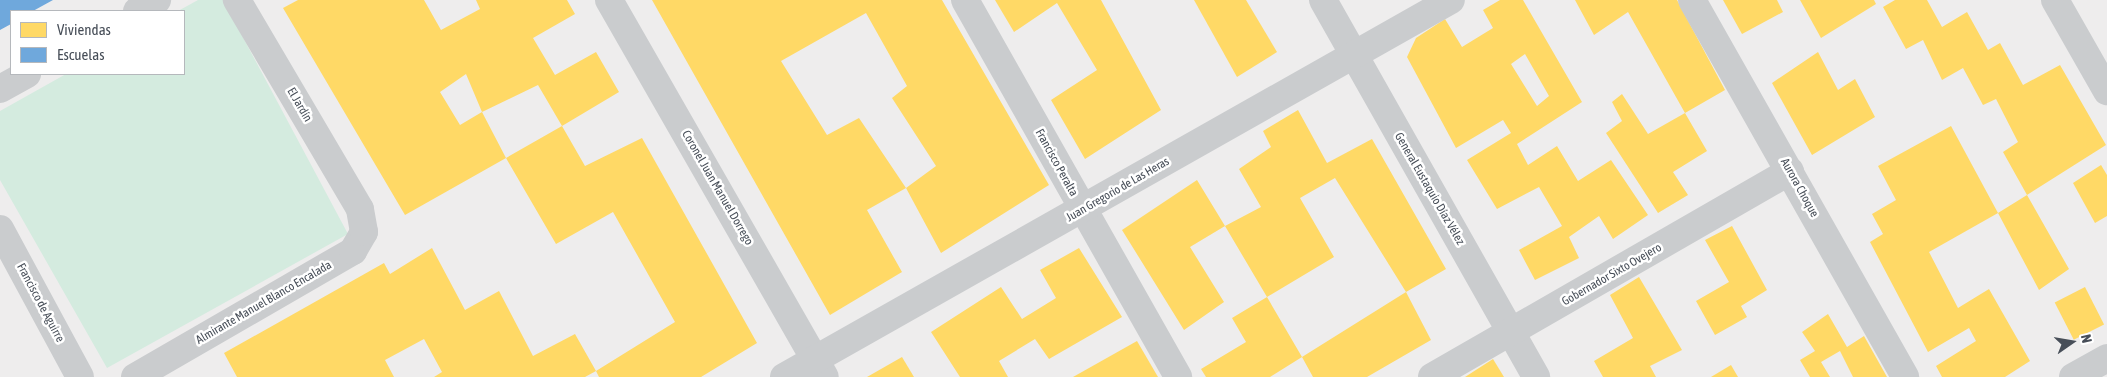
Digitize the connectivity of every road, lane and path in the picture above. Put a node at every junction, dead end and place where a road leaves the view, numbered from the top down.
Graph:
1 (157, 0) edge
2 (238, 0) edge
3 (609, 0) edge
4 (965, 0) edge
5 (1323, 0) edge
6 (1451, 0) edge
7 (1692, 0) edge
8 (2055, 0) edge
9 (139, 10) edge
10 (1354, 56) junction
11 (25, 75) edge
12 (0, 89) edge
13 (2107, 91) edge
14 (1790, 171) junction
15 (360, 209) joint
16 (1082, 211) junction
17 (0, 229) edge
18 (1511, 334) junction
19 (2107, 358) edge
20 (820, 368) edge
21 (80, 377) edge
22 (135, 377) edge
23 (784, 377) edge
24 (1178, 377) edge
25 (1432, 377) edge
26 (1536, 377) edge
27 (1905, 377) edge
28 (2073, 377) edge

1 - 9 street
2 - 15 street, El Jardín
3 - 20 street, Coronel Juan Manuel Dorrego
4 - 16 street, Francisco Peralta
5 - 10 street, General Eustaquio Díaz Vélez
6 - 10 street, Juan Gregorio de Las Heras
7 - 14 street, Aurora Choque
8 - 13 street
10 - 16 street, Juan Gregorio de Las Heras
10 - 18 street, General Eustaquio Díaz Vélez
11 - 12 street
14 - 18 street, Gobernador Sixto Ovejero
14 - 27 street, Aurora Choque
15 - 22 street, Almirante Manuel Blanco Encalada
16 - 20 street, Juan Gregorio de Las Heras
16 - 24 street, Francisco Peralta
17 - 21 street, Francisco de Aguirre
18 - 25 street, Gobernador Sixto Ovejero
18 - 26 street, General Eustaquio Díaz Vélez
19 - 28 street
20 - 23 street, Juan Gregorio de Las Heras

